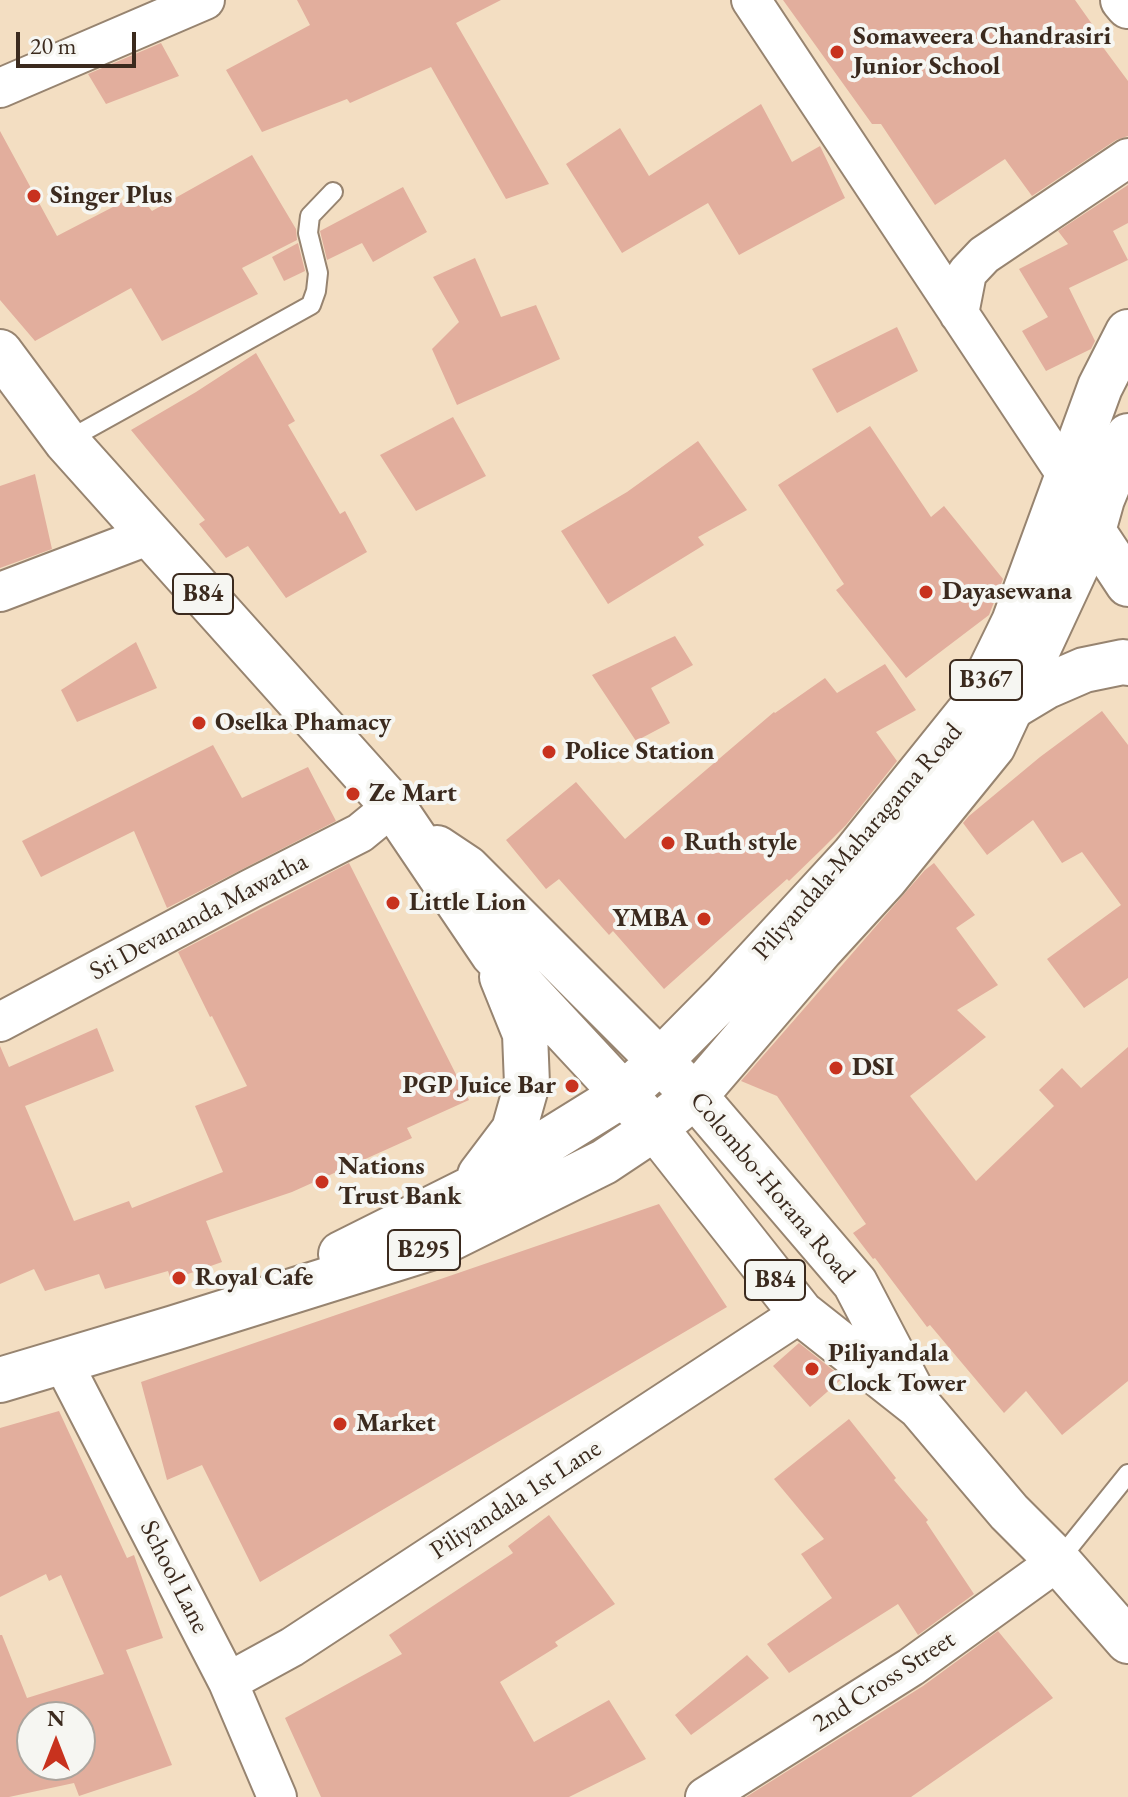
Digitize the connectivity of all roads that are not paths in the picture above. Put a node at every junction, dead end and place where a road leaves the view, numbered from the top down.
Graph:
1 (205, 0) edge
2 (751, 0) edge
3 (1123, 0) edge
4 (1128, 6) edge
5 (0, 88) edge
6 (1128, 158) edge
7 (333, 192) dead end
8 (959, 314) junction
9 (1128, 332) edge
10 (0, 352) edge
11 (1128, 436) edge
12 (66, 441) junction
13 (1067, 476) junction
14 (1093, 531) junction
15 (150, 535) junction
16 (1128, 584) edge
17 (0, 592) edge
18 (1128, 663) edge
19 (1012, 707) junction
20 (403, 819) junction
21 (493, 954) junction
22 (0, 1022) edge
23 (660, 1061) junction
24 (624, 1094) junction
25 (695, 1096) junction
26 (655, 1128) junction
27 (469, 1190) junction
28 (801, 1313) junction
29 (174, 1328) junction
30 (62, 1361) junction
31 (0, 1380) edge
32 (920, 1407) junction
33 (1128, 1474) edge
34 (1058, 1561) junction
35 (1124, 1626) edge
36 (228, 1682) junction
37 (277, 1797) edge
38 (705, 1797) edge

1 - 5 street
2 - 8 street
3 - 4 main road
6 - 8 street
7 - 12 lane
8 - 13 street
9 - 13 main road, Piliyandala-Maharagama Road / B367
10 - 12 main road, B84
11 - 14 main road, Piliyandala-Maharagama Road / B367
12 - 15 main road, B84
13 - 14 main road
13 - 23 main road, Piliyandala-Maharagama Road / B367
14 - 16 main road
14 - 19 main road, Piliyandala-Maharagama Road / B367
15 - 17 street
15 - 20 main road, B84
18 - 19 main road
19 - 25 main road, Piliyandala-Maharagama Road / B367
20 - 21 main road, Colombo-Horana Road / B84
20 - 22 street, Sri Devananda Mawatha
20 - 23 main road, Colombo-Horana Road / B84
21 - 24 main road, Colombo-Horana Road / B84
21 - 27 main road
23 - 24 main road, Piliyandala-Maharagama Road
23 - 25 main road, Colombo-Horana Road / B84
24 - 26 main road, Colombo-Horana Road / B84
24 - 27 main road, B295
25 - 26 main road, Piliyandala-Maharagama Road
25 - 32 main road, Colombo-Horana Road / B84
26 - 28 main road, Colombo-Horana Road / B84
26 - 29 main road, B295
27 - 29 main road, B295
28 - 32 main road, Colombo-Horana Road / B84
28 - 36 street, Piliyandala 1st Lane
29 - 30 main road, B295
30 - 31 main road, B295
30 - 36 street, School Lane
32 - 34 main road, B84
33 - 34 lane
34 - 35 main road, B84
34 - 38 street, 2nd Cross Street
36 - 37 street, School Lane

